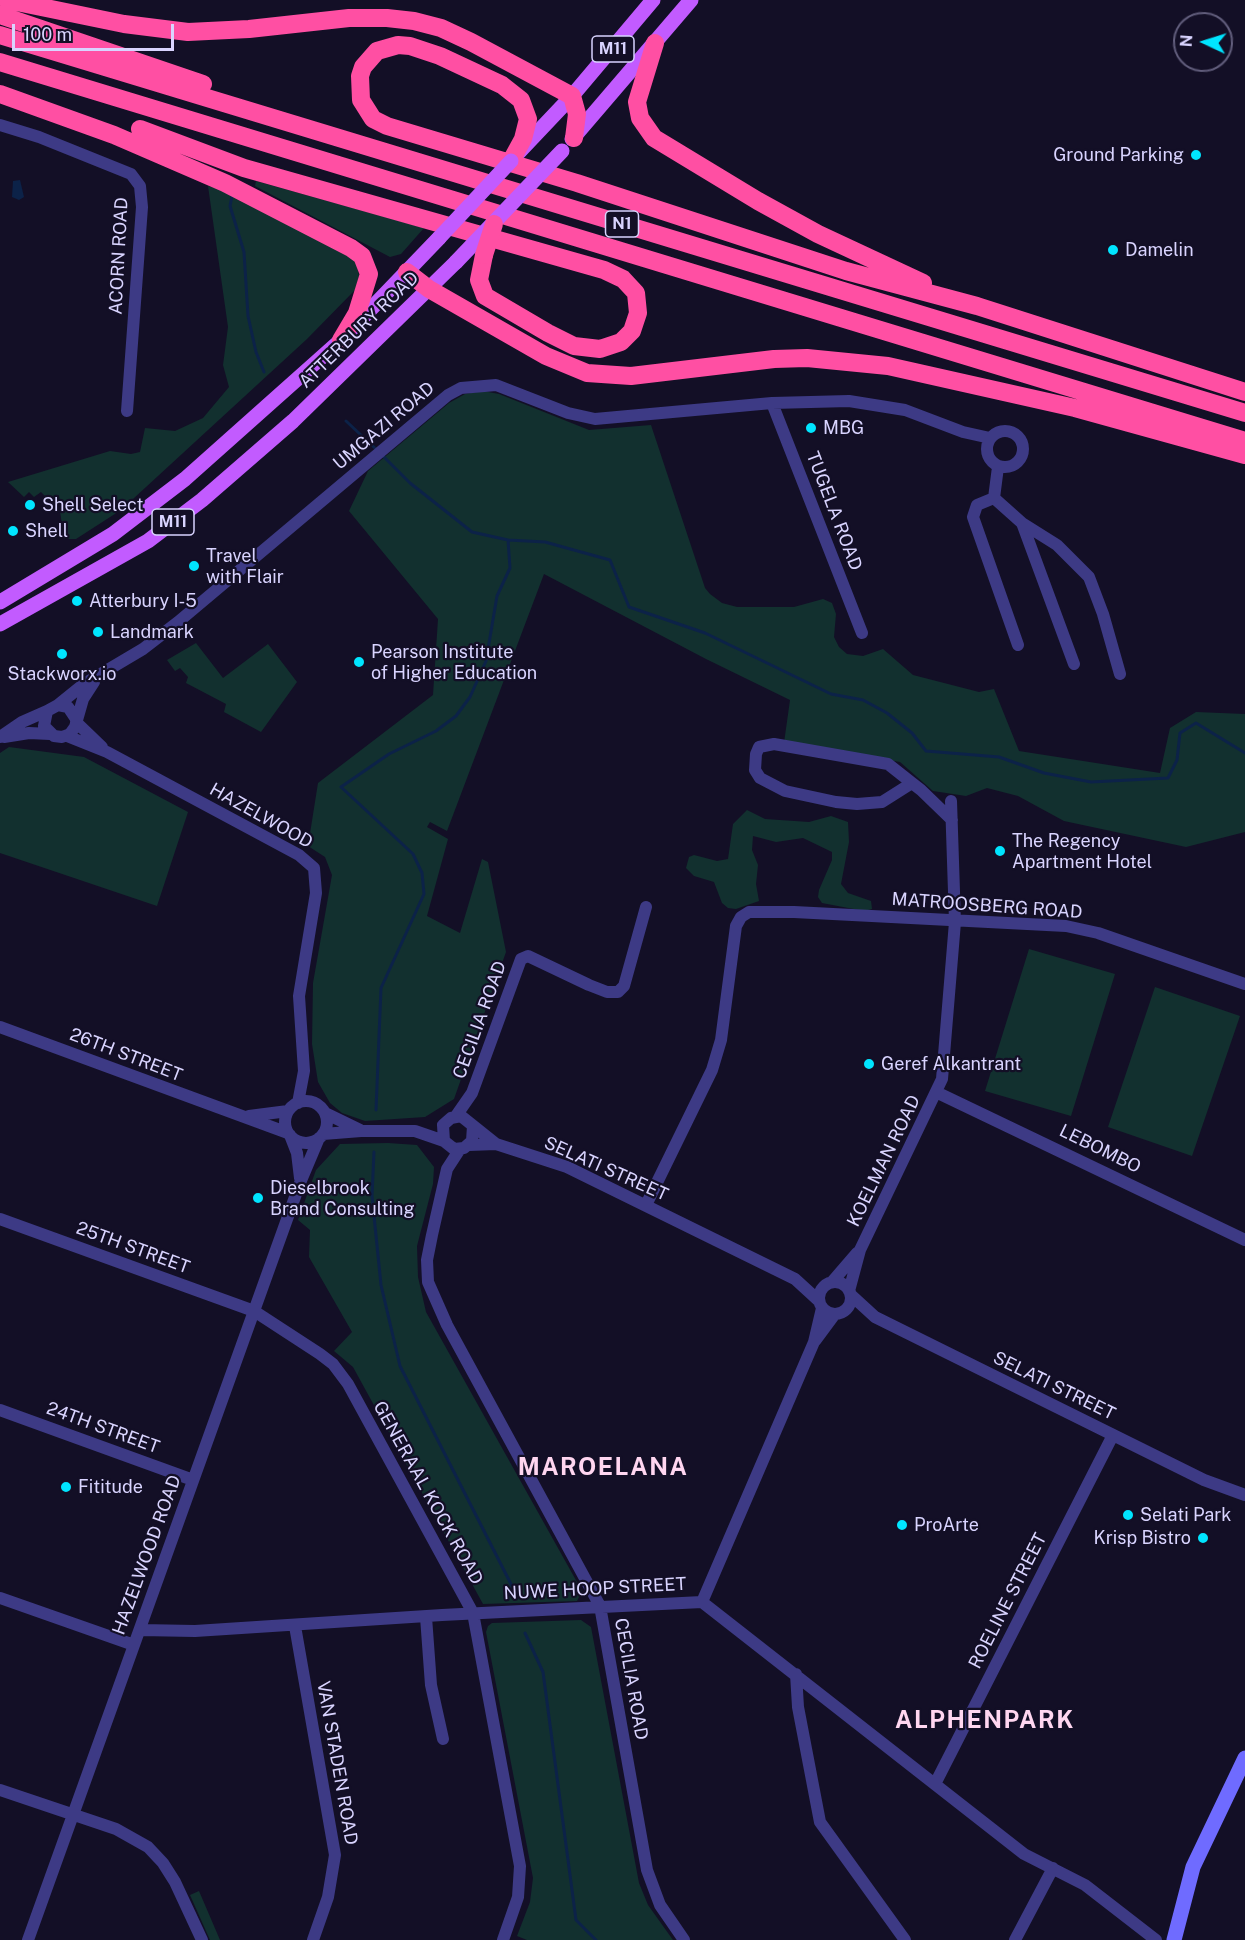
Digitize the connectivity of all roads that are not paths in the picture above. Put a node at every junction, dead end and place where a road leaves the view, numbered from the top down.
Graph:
1 (7, 0) edge
2 (653, 0) edge
3 (691, 0) edge
4 (0, 15) edge
5 (0, 34) edge
6 (655, 43) junction
7 (0, 62) edge
8 (0, 87) edge
9 (0, 94) edge
10 (572, 96) junction
11 (0, 125) edge
12 (140, 129) junction
13 (530, 132) junction
14 (348, 140) junction
15 (568, 145) junction
16 (511, 161) joint
17 (441, 197) junction
18 (494, 224) junction
19 (407, 272) junction
20 (429, 289) junction
21 (977, 306) junction
22 (341, 340) junction
23 (1245, 392) edge
24 (772, 403) junction
25 (128, 411) dead end
26 (1245, 413) edge
27 (1245, 441) edge
28 (988, 443) junction
29 (1245, 455) edge
30 (998, 467) junction
31 (994, 498) junction
32 (1022, 523) junction
33 (0, 602) edge
34 (39, 603) junction
35 (0, 624) edge
36 (0, 633) edge
37 (862, 633) dead end
38 (1018, 645) dead end
39 (1074, 664) dead end
40 (1120, 674) dead end
41 (97, 678) junction
42 (52, 708) junction
43 (76, 720) junction
44 (50, 734) junction
45 (67, 736) junction
46 (0, 738) edge
47 (108, 752) junction
48 (912, 783) junction
49 (951, 801) dead end
50 (952, 820) junction
51 (646, 907) dead end
52 (956, 922) junction
53 (1245, 984) edge
54 (0, 1027) edge
55 (304, 1071) junction
56 (471, 1093) junction
57 (938, 1093) junction
58 (298, 1103) junction
59 (321, 1108) junction
60 (288, 1111) junction
61 (238, 1116) junction
62 (451, 1118) junction
63 (471, 1124) junction
64 (364, 1131) junction
65 (415, 1131) junction
66 (289, 1134) junction
67 (321, 1136) junction
68 (445, 1143) junction
69 (496, 1144) junction
70 (464, 1147) junction
71 (447, 1170) junction
72 (300, 1183) junction
73 (646, 1205) junction
74 (0, 1219) edge
75 (1245, 1240) edge
76 (860, 1250) junction
77 (795, 1279) junction
78 (830, 1283) junction
79 (850, 1293) junction
80 (821, 1304) junction
81 (254, 1311) junction
82 (839, 1313) junction
83 (875, 1317) junction
84 (814, 1341) junction
85 (0, 1410) edge
86 (1113, 1435) junction
87 (193, 1480) junction
88 (1218, 1486) junction
89 (1245, 1496) edge
90 (1245, 1503) edge
91 (0, 1598) edge
92 (702, 1602) junction
93 (600, 1606) junction
94 (473, 1613) junction
95 (426, 1617) junction
96 (295, 1626) junction
97 (140, 1630) junction
98 (134, 1645) junction
99 (796, 1674) junction
100 (443, 1739) dead end
101 (1245, 1758) edge
102 (935, 1784) junction
103 (0, 1790) edge
104 (72, 1816) junction
105 (1053, 1868) junction
106 (28, 1940) edge
107 (202, 1940) edge
108 (314, 1940) edge
109 (503, 1940) edge
110 (684, 1940) edge
111 (905, 1940) edge
112 (1015, 1940) edge
113 (1156, 1940) edge
114 (1174, 1940) edge

1 - 10 highway
2 - 10 main road, M11
3 - 6 main road, ATTERBURY ROAD / M11
4 - 14 highway
5 - 14 highway, N1
6 - 15 main road, ATTERBURY ROAD / M11
6 - 21 highway
7 - 17 highway, N1
8 - 12 highway
9 - 22 highway
10 - 13 main road, M11
10 - 15 highway
11 - 25 street, ACORN ROAD
12 - 17 highway
12 - 18 highway, bridge
13 - 16 highway
13 - 21 highway
14 - 26 highway, N1
15 - 18 main road, ATTERBURY ROAD / M11, bridge
16 - 19 main road, ATTERBURY ROAD / M11, bridge
17 - 27 highway, N1
18 - 20 main road, ATTERBURY ROAD / M11, bridge
19 - 20 highway
19 - 22 main road, ATTERBURY ROAD / M11
20 - 29 highway
20 - 34 main road, ATTERBURY ROAD / M11
21 - 23 highway
22 - 33 main road, ATTERBURY ROAD / M11
24 - 28 street, UMGAZI ROAD
24 - 37 street, TUGELA ROAD
24 - 41 street, UMGAZI ROAD
28 - 30 street
28 - 30 street
30 - 31 street
31 - 32 street
31 - 38 street
32 - 39 street
32 - 40 street
34 - 35 main road, ATTERBURY ROAD / M11
34 - 36 main road
41 - 42 street, UMGAZI ROAD
41 - 43 street, UMGAZI ROAD
42 - 43 street
42 - 44 street
42 - 46 street, UMGAZI ROAD
43 - 45 street
43 - 47 street
44 - 45 street
44 - 46 street, UMGAZI ROAD
45 - 47 street
47 - 55 street, HAZELWOOD
48 - 48 street
48 - 50 street
49 - 50 street, KOELMAN ROAD
50 - 52 street, KOELMAN ROAD
51 - 56 street, CECILIA ROAD
52 - 53 street, MATROOSBERG ROAD
52 - 57 street, KOELMAN ROAD
52 - 73 street, MATROOSBERG ROAD
54 - 61 street, 26TH STREET
55 - 58 street, HAZELWOOD
55 - 59 street
56 - 62 street, CECILIA ROAD
56 - 63 street, CECILIA ROAD
57 - 75 street, LEBOMBO
57 - 76 street, KOELMAN ROAD
58 - 59 street
58 - 60 street
59 - 64 street
59 - 67 street
60 - 61 street, 26TH STREET
60 - 66 street
61 - 66 street, 26TH STREET
62 - 63 street
62 - 65 street
62 - 68 street
63 - 69 street, SELATI STREET
63 - 70 street
64 - 65 street
64 - 67 street
65 - 68 street
66 - 67 street
66 - 72 street, HAZELWOOD ROAD
67 - 72 street, HAZELWOOD ROAD
68 - 70 street
68 - 71 street, CECILIA ROAD
69 - 70 street, SELATI STREET
69 - 73 street, SELATI STREET
70 - 71 street, CECILIA ROAD
71 - 93 street, CECILIA ROAD
72 - 81 street, HAZELWOOD ROAD
73 - 77 street, SELATI STREET
74 - 81 street, 25TH STREET
76 - 78 street, KOELMAN ROAD
76 - 79 street, KOELMAN ROAD
77 - 78 street, SELATI STREET
77 - 80 street, SELATI STREET
78 - 79 street
78 - 80 street
79 - 82 street
79 - 83 street, SELATI STREET
80 - 82 street
80 - 84 street
81 - 87 street, HAZELWOOD ROAD
81 - 94 street, GENERAAL KOCK ROAD
82 - 83 street, SELATI STREET
82 - 84 street
83 - 86 street, SELATI STREET
84 - 92 street
85 - 87 street, 24TH STREET
86 - 88 street, SELATI STREET
86 - 102 street, ROELINE STREET
87 - 97 street, HAZELWOOD ROAD
88 - 89 street, SELATI STREET
88 - 90 street, SELATI STREET
91 - 98 street
92 - 93 street, NUWE HOOP STREET
92 - 99 street, NUWE HOOP STREET
93 - 94 street, NUWE HOOP STREET
93 - 110 street, CECILIA ROAD
94 - 95 street, NUWE HOOP STREET
94 - 109 street, GENERAAL KOCK ROAD
95 - 96 street, NUWE HOOP STREET
95 - 100 street
96 - 97 street, NUWE HOOP STREET
96 - 108 street, VAN STADEN ROAD
97 - 98 street, HAZELWOOD ROAD
98 - 104 street, HAZELWOOD ROAD
99 - 102 street, NUWE HOOP STREET
99 - 111 street
101 - 114 main road
102 - 105 street, NUWE HOOP STREET
103 - 104 street
104 - 106 street, HAZELWOOD ROAD
104 - 107 street
105 - 112 street
105 - 113 street, NUWE HOOP STREET

